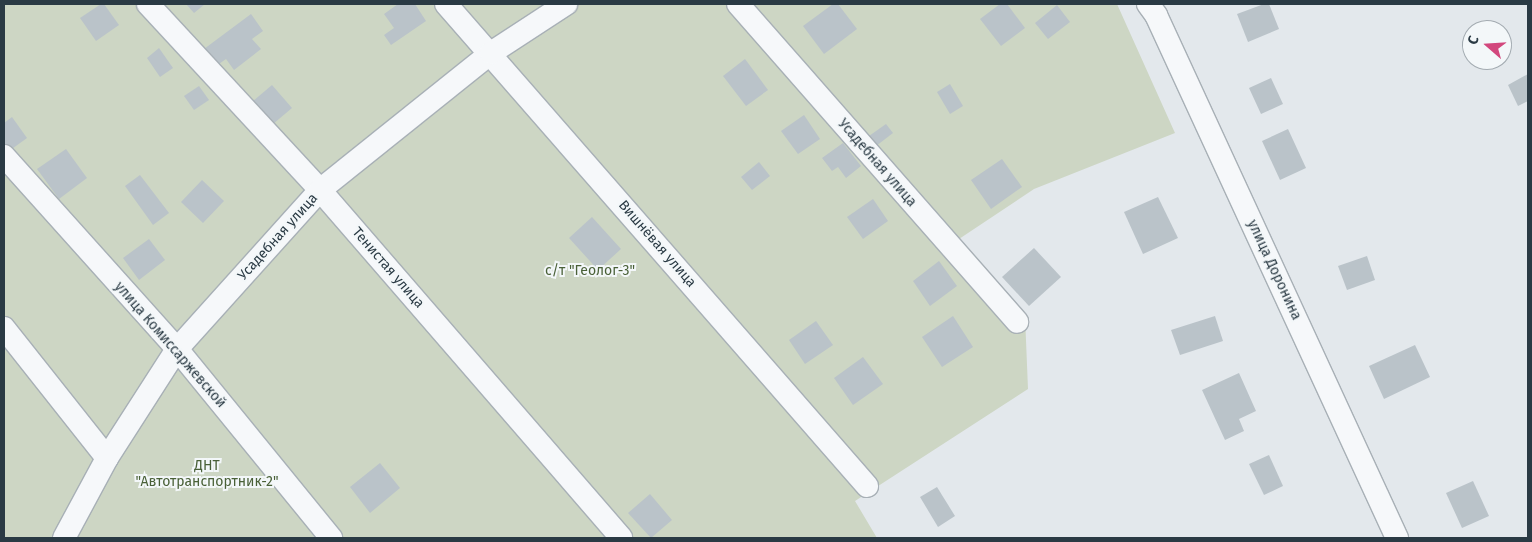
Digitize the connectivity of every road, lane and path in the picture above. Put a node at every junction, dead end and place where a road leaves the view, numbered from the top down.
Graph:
1 (148, 4) edge
2 (446, 4) edge
3 (566, 4) edge
4 (738, 4) edge
5 (1148, 4) edge
6 (491, 54) junction
7 (4, 156) edge
8 (320, 190) junction
9 (1017, 322) dead end
10 (4, 328) edge
11 (177, 350) junction
12 (108, 458) junction
13 (867, 486) dead end
14 (64, 538) edge
15 (331, 538) edge
16 (621, 538) edge
17 (1397, 538) edge

1 - 8 street, Тенистая улица
2 - 6 street, Вишнёвая улица
3 - 6 street, Усадебная улица
4 - 9 street, Усадебная улица
5 - 17 street, улица Доронина
6 - 8 street, Усадебная улица
6 - 13 street, Вишнёвая улица
7 - 11 street, улица Комиссаржевской
8 - 11 street, Усадебная улица
8 - 16 street, Тенистая улица
10 - 12 street
11 - 12 street, Усадебная улица
11 - 15 street, улица Комиссаржевской
12 - 14 street, Усадебная улица

